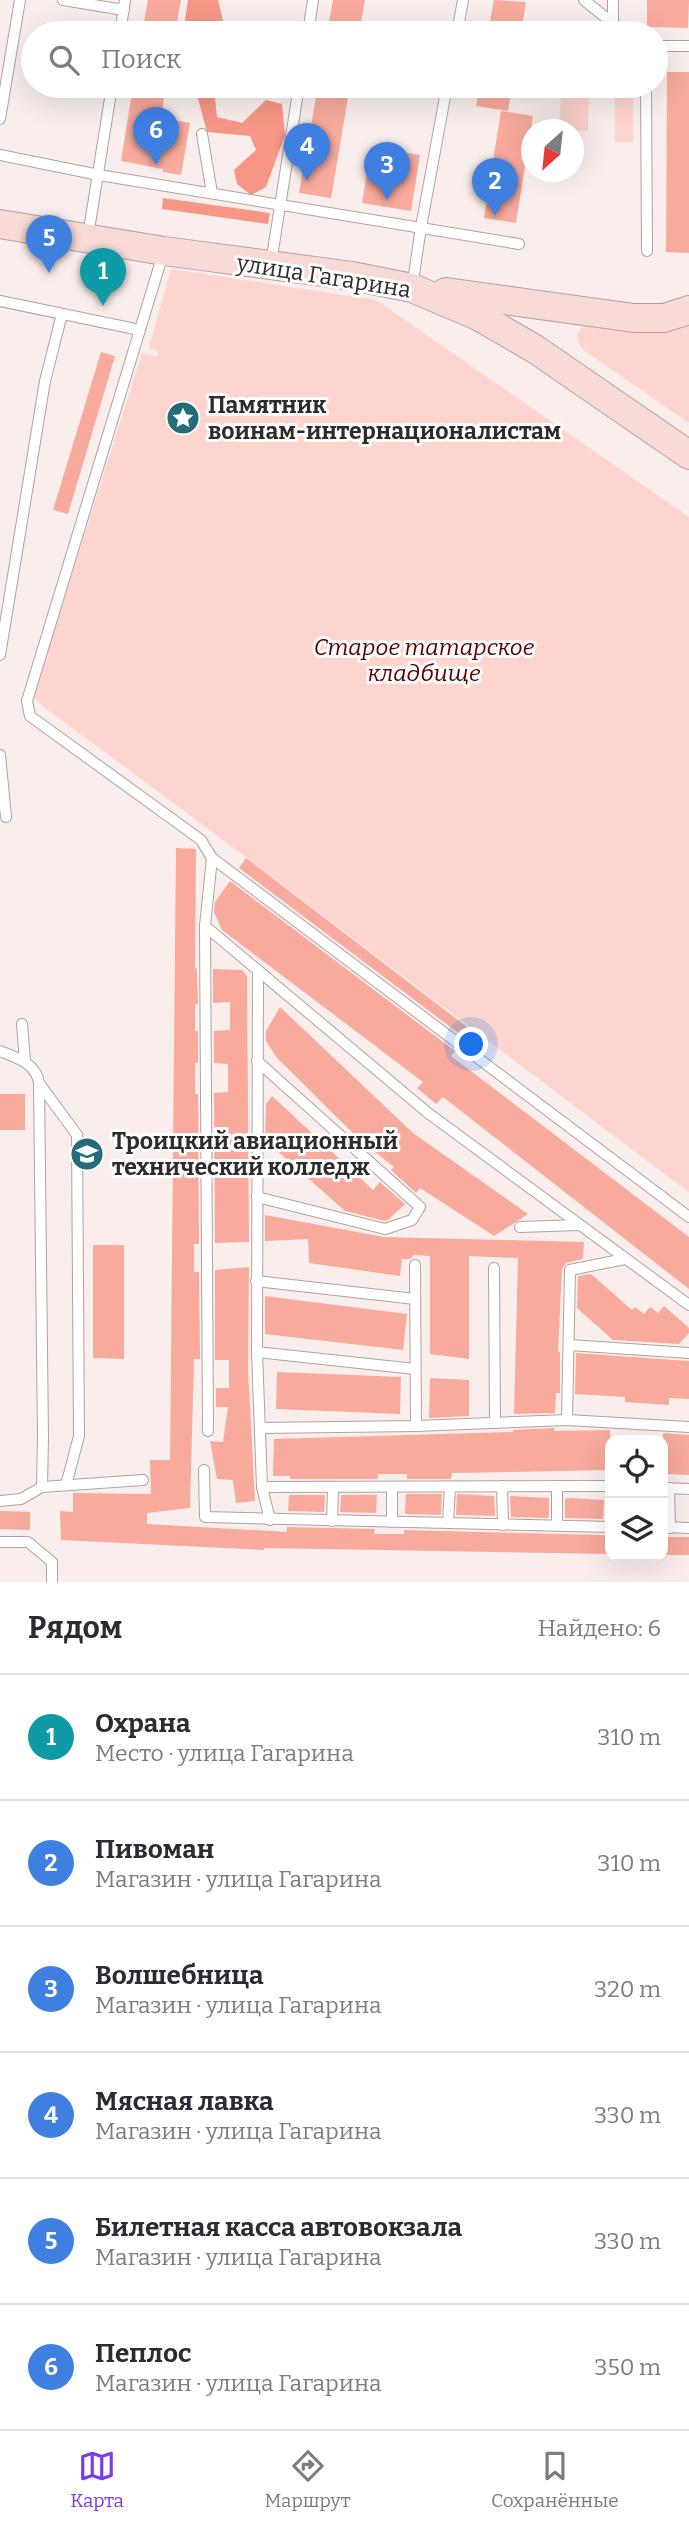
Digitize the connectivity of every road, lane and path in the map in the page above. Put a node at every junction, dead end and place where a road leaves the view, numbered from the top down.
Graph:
1 (20, 0) edge
2 (63, 0) edge
3 (313, 0) edge
4 (463, 0) edge
5 (584, 0) edge
6 (613, 0) edge
7 (124, 5) edge
8 (310, 21) edge
9 (459, 21) edge
10 (607, 21) edge
11 (612, 21) edge
12 (668, 46) edge
13 (689, 46) edge
14 (110, 98) edge
15 (297, 98) edge
16 (445, 98) edge
17 (646, 98) edge
18 (0, 119) edge
19 (202, 134) dead end
20 (0, 155) edge
21 (99, 175) junction
22 (212, 193) junction
23 (280, 204) junction
24 (0, 224) edge
25 (421, 227) junction
26 (88, 239) junction
27 (519, 244) dead end
28 (164, 251) junction
29 (647, 251) dead end
30 (270, 266) junction
31 (412, 288) junction
32 (0, 301) edge
33 (689, 310) edge
34 (61, 314) junction
35 (140, 330) junction
36 (689, 455) edge
37 (0, 655) edge
38 (0, 755) edge
39 (6, 817) dead end
40 (212, 858) junction
41 (205, 926) junction
42 (258, 970) junction
43 (22, 1024) dead end
44 (0, 1051) edge
45 (25, 1061) junction
46 (257, 1061) junction
47 (39, 1083) junction
48 (257, 1197) junction
49 (689, 1217) edge
50 (579, 1225) junction
51 (520, 1227) dead end
52 (625, 1259) junction
53 (415, 1265) dead end
54 (494, 1268) dead end
55 (256, 1281) junction
56 (415, 1299) junction
57 (689, 1305) edge
58 (569, 1345) junction
59 (257, 1352) junction
60 (689, 1353) edge
61 (415, 1369) junction
62 (568, 1420) junction
63 (495, 1423) junction
64 (416, 1426) junction
65 (689, 1427) edge
66 (260, 1428) junction
67 (208, 1431) dead end
68 (204, 1470) dead end
69 (143, 1480) dead end
70 (66, 1485) junction
71 (502, 1486) junction
72 (557, 1486) junction
73 (605, 1486) edge
74 (41, 1487) junction
75 (262, 1487) junction
76 (392, 1487) junction
77 (450, 1487) junction
78 (333, 1488) junction
79 (668, 1488) edge
80 (689, 1489) edge
81 (0, 1501) edge
82 (270, 1520) junction
83 (332, 1521) junction
84 (392, 1522) junction
85 (448, 1523) junction
86 (503, 1525) junction
87 (557, 1525) junction
88 (605, 1527) edge
89 (668, 1527) edge
90 (689, 1528) edge
91 (0, 1542) edge
92 (52, 1582) edge

1 - 18 lane
2 - 7 lane
3 - 8 lane
4 - 9 lane
5 - 10 lane
6 - 11 lane
12 - 13 lane
14 - 21 lane
15 - 23 lane
16 - 25 lane
17 - 29 lane
19 - 22 lane
20 - 21 lane
21 - 22 lane
21 - 26 lane
22 - 23 lane
23 - 25 lane
23 - 30 lane
24 - 26 main road, улица Гагарина
25 - 27 lane
25 - 31 lane
26 - 28 main road, улица Гагарина
28 - 30 main road, улица Гагарина
28 - 35 lane
30 - 31 main road, улица Гагарина
31 - 33 main road
31 - 36 main road, улица Гагарина
32 - 34 lane
34 - 35 lane
34 - 37 lane
35 - 40 lane
38 - 39 lane
40 - 41 lane
40 - 49 lane
41 - 42 lane
41 - 67 lane
42 - 46 lane
42 - 50 lane
43 - 45 lane
44 - 45 lane
45 - 47 lane
46 - 48 lane
46 - 48 lane
47 - 70 lane
47 - 74 lane
48 - 55 lane
50 - 51 lane
50 - 52 lane
52 - 57 lane
52 - 58 lane
53 - 56 lane
54 - 63 lane
55 - 56 lane
55 - 59 lane
56 - 61 lane
58 - 60 lane
58 - 62 lane
59 - 61 lane
59 - 66 lane
61 - 64 lane
62 - 63 lane
62 - 65 lane
63 - 64 lane
64 - 66 lane
66 - 75 lane
68 - 82 lane
69 - 70 lane
70 - 74 lane
71 - 72 lane
71 - 77 lane
71 - 86 lane
72 - 73 lane
72 - 87 lane
74 - 81 lane
75 - 78 lane
75 - 82 lane
76 - 77 lane
76 - 78 lane
76 - 84 lane
77 - 85 lane
78 - 83 lane
79 - 80 lane
82 - 83 lane
83 - 84 lane
84 - 85 lane
85 - 86 lane
86 - 87 lane
87 - 88 lane
89 - 90 lane
91 - 92 lane

